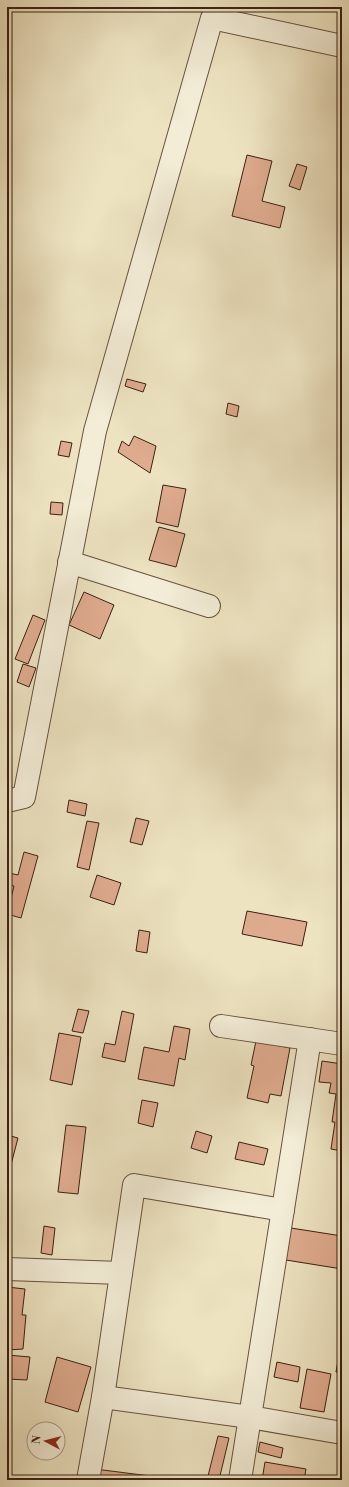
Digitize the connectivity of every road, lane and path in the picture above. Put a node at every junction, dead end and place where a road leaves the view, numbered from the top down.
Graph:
1 (342, 46) edge
2 (70, 562) junction
3 (209, 606) dead end
4 (7, 801) edge
5 (221, 1026) dead end
6 (310, 1039) junction
7 (342, 1044) edge
8 (283, 1210) junction
9 (7, 1269) edge
10 (121, 1274) junction
11 (103, 1396) junction
12 (250, 1417) junction
13 (342, 1433) edge
14 (88, 1480) edge
15 (240, 1480) edge

1 - 2 street
2 - 3 street
2 - 4 street
5 - 6 street
6 - 7 street
6 - 8 street
8 - 10 street
8 - 12 street
9 - 10 street
10 - 11 street
11 - 12 street
11 - 14 street
12 - 13 street
12 - 15 street

